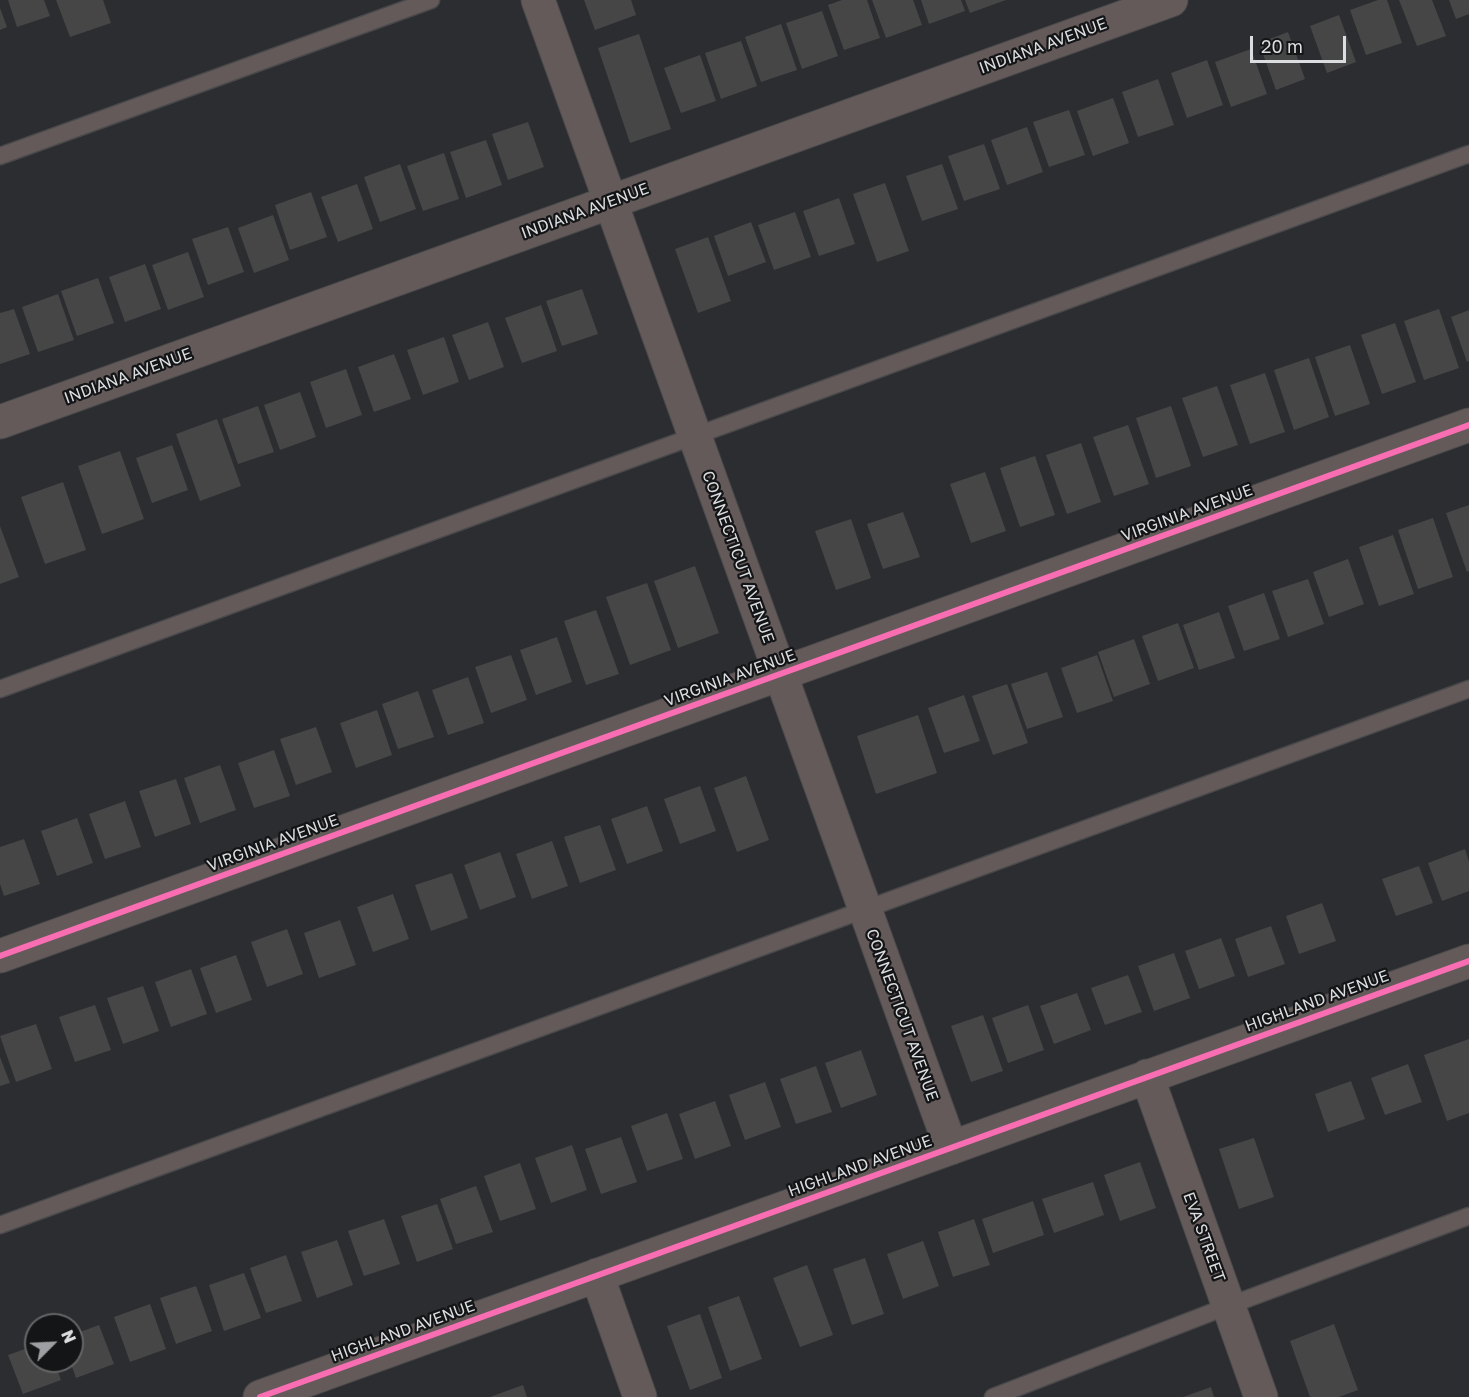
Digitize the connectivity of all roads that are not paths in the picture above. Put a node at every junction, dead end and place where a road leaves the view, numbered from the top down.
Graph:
1 (431, 0) edge
2 (538, 0) edge
3 (1171, 0) edge
4 (1469, 154) edge
5 (0, 156) edge
6 (610, 202) junction
7 (0, 422) edge
8 (1469, 425) edge
9 (695, 436) junction
10 (780, 674) junction
11 (0, 689) edge
12 (1469, 689) edge
13 (865, 910) junction
14 (0, 956) edge
15 (1469, 961) edge
16 (1147, 1076) junction
17 (951, 1148) junction
18 (1469, 1216) edge
19 (0, 1224) edge
20 (597, 1275) junction
21 (1228, 1306) junction
22 (260, 1397) edge
23 (640, 1397) edge
24 (993, 1397) edge
25 (1261, 1397) edge

1 - 5 lane
2 - 6 street, CONNECTICUT AVENUE
3 - 6 street, INDIANA AVENUE
4 - 9 lane
6 - 7 street, INDIANA AVENUE
6 - 9 street, CONNECTICUT AVENUE
8 - 10 street, VIRGINIA AVENUE
9 - 10 street, CONNECTICUT AVENUE
9 - 11 lane
10 - 13 street, CONNECTICUT AVENUE
10 - 14 street, VIRGINIA AVENUE
12 - 13 lane
13 - 17 street, CONNECTICUT AVENUE
13 - 19 lane
15 - 16 street, HIGHLAND AVENUE
16 - 17 street, HIGHLAND AVENUE
16 - 21 street, EVA STREET
17 - 20 street, HIGHLAND AVENUE
18 - 21 lane
20 - 22 street, HIGHLAND AVENUE
20 - 23 street
21 - 24 lane
21 - 25 street, EVA STREET

